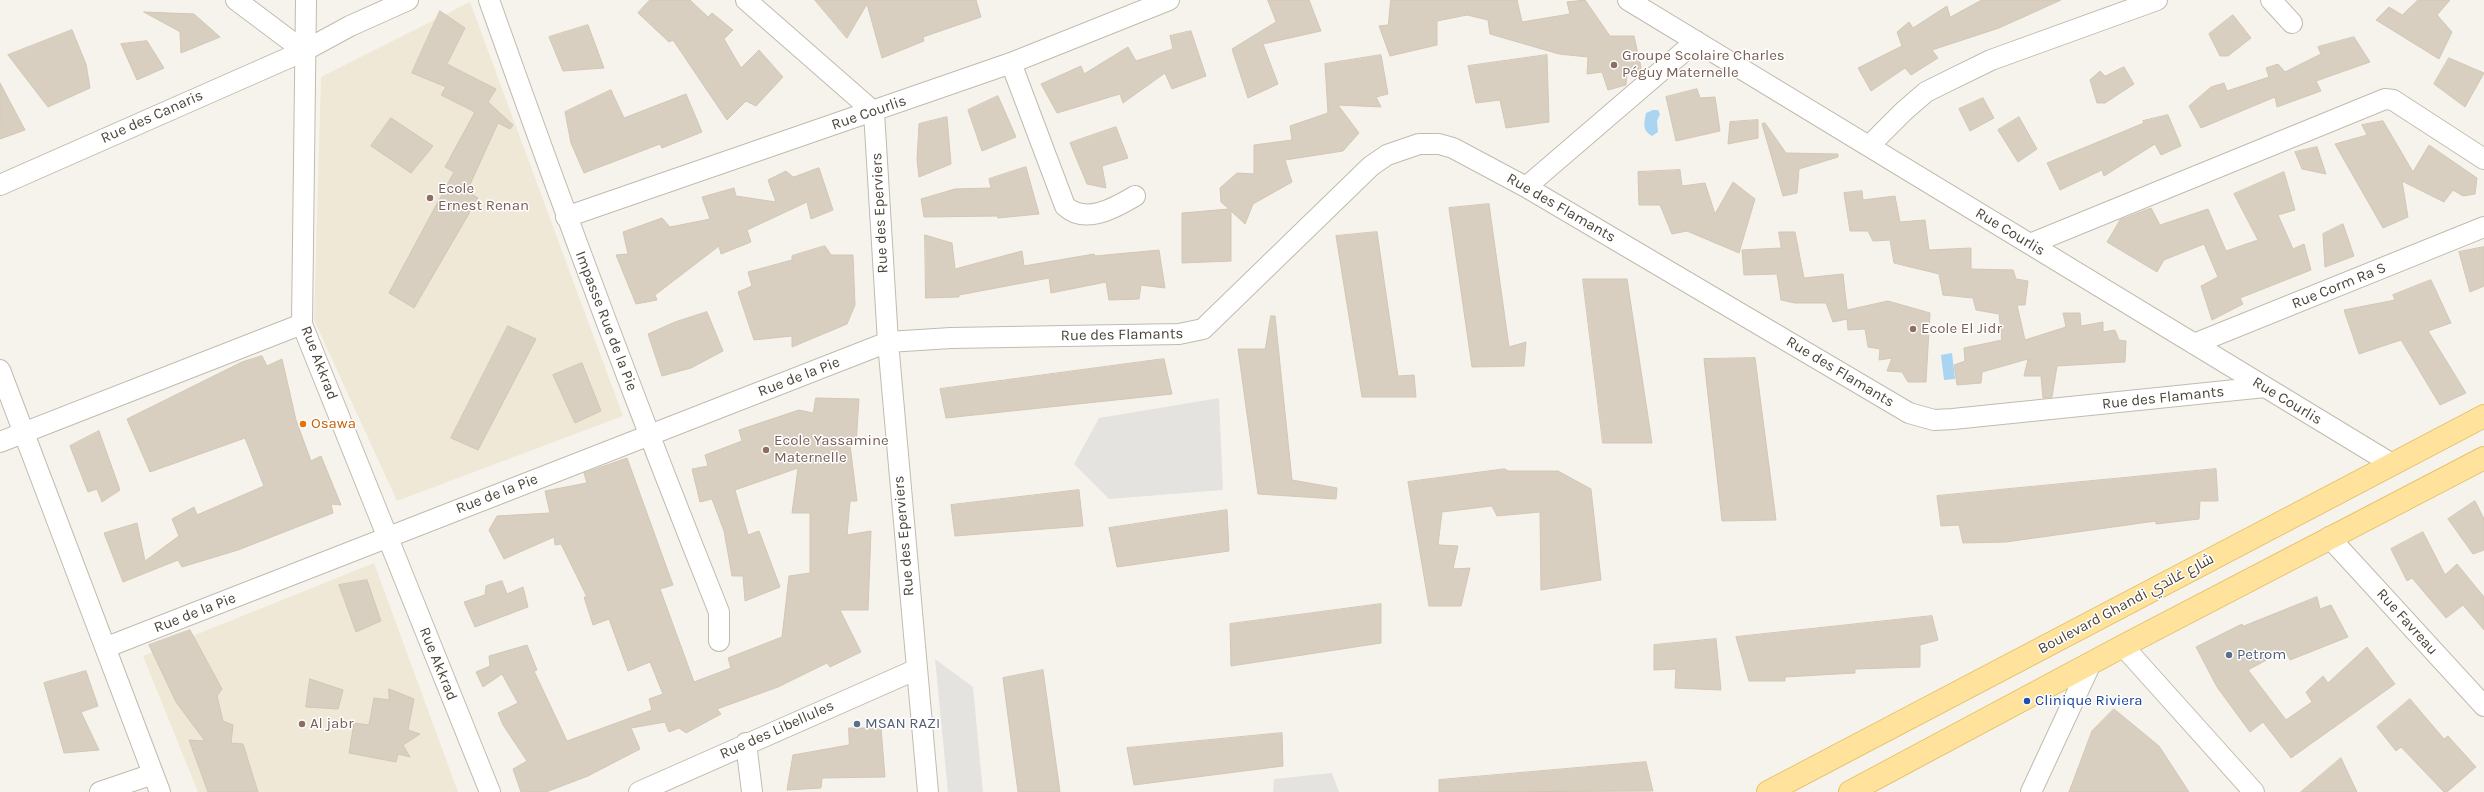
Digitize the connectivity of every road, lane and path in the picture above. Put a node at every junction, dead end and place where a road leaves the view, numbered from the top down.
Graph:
1 (236, 0) edge
2 (306, 0) edge
3 (408, 0) edge
4 (489, 0) edge
5 (746, 0) edge
6 (1169, 0) edge
7 (1628, 0) edge
8 (2157, 0) edge
9 (2271, 0) edge
10 (2292, 23) dead end
11 (1696, 41) junction
12 (304, 51) junction
13 (1011, 63) junction
14 (874, 112) junction
15 (1869, 146) junction
16 (2484, 159) edge
17 (0, 185) edge
18 (1526, 187) junction
19 (1135, 196) dead end
20 (566, 217) junction
21 (2484, 227) edge
22 (2030, 244) junction
23 (302, 324) junction
24 (888, 342) junction
25 (2194, 344) junction
26 (0, 370) edge
27 (2265, 387) junction
28 (2484, 416) edge
29 (23, 433) junction
30 (649, 436) junction
31 (0, 442) edge
32 (2484, 458) edge
33 (2392, 464) junction
34 (2329, 537) junction
35 (387, 538) junction
36 (719, 642) dead end
37 (2123, 646) junction
38 (107, 647) junction
39 (2092, 663) junction
40 (916, 670) junction
41 (2484, 706) edge
42 (746, 743) junction
43 (157, 783) edge
44 (100, 792) edge
45 (490, 792) edge
46 (639, 792) edge
47 (752, 792) edge
48 (928, 792) edge
49 (1768, 792) edge
50 (1850, 792) edge
51 (2031, 792) edge
52 (2254, 792) edge

1 - 12 street
2 - 12 street, Rue Akkrad
3 - 12 street, Rue des Canaris
4 - 20 street, Impasse Rue de la Pie
5 - 14 street
6 - 13 street, Rue Courlis
7 - 11 street, Rue Courlis
8 - 15 street
9 - 10 street
11 - 15 street, Rue Courlis
11 - 18 street
12 - 17 street, Rue des Canaris
12 - 23 street, Rue Akkrad
13 - 14 street, Rue Courlis
13 - 19 street
14 - 20 street, Rue Courlis
14 - 24 street, Rue des Eperviers
15 - 22 street, Rue Courlis
16 - 22 street
18 - 24 street, Rue des Flamants
18 - 27 street, Rue des Flamants
20 - 30 street, Impasse Rue de la Pie
21 - 25 street, Rue Corm Ra S
22 - 25 street, Rue Courlis
23 - 29 street
23 - 35 street, Rue Akkrad
24 - 30 street, Rue de la Pie
24 - 40 street, Rue des Eperviers
25 - 27 street, Rue Courlis
26 - 29 street
27 - 33 street, Rue Courlis
28 - 33 main road, Boulevard Ghandi شارع غاندي
29 - 31 street
29 - 38 street
30 - 35 street, Rue de la Pie
30 - 36 street, Impasse Rue de la Pie
32 - 34 main road
33 - 49 main road, Boulevard Ghandi شارع غاندي
34 - 37 main road
34 - 41 street, Rue Favreau
35 - 38 street, Rue de la Pie
35 - 45 street, Rue Akkrad
37 - 39 main road
37 - 52 street
38 - 43 street
39 - 50 main road
39 - 51 street
40 - 42 street, Rue des Libellules
40 - 48 street, Rue des Eperviers
42 - 46 street, Rue des Libellules
42 - 47 street
43 - 44 street

